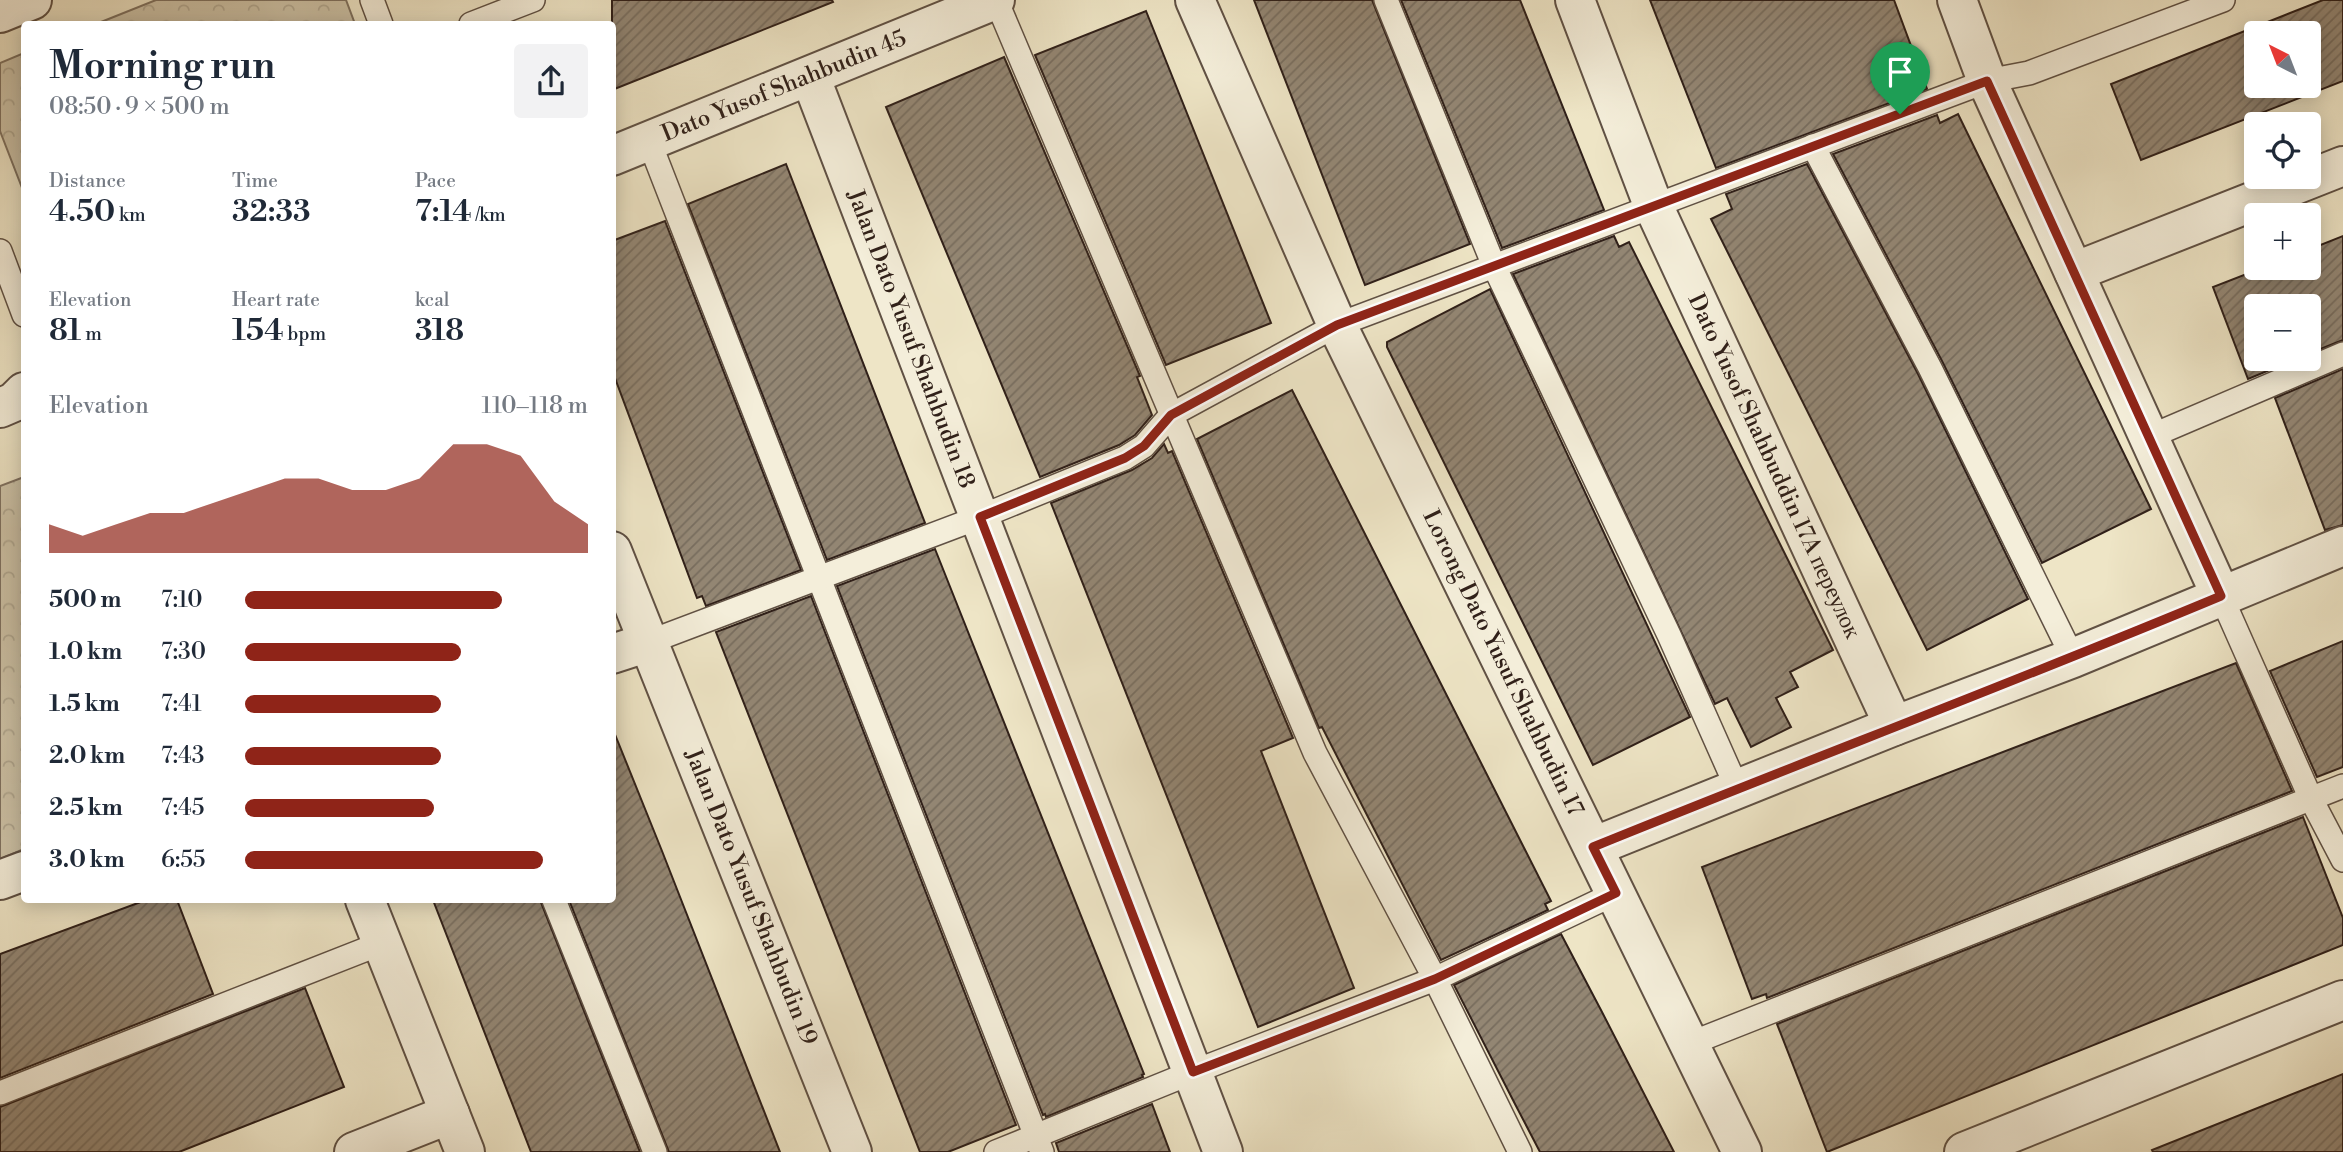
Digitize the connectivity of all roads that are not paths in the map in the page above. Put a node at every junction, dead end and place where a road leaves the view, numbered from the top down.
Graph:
1 (32, 0) edge
2 (372, 0) edge
3 (533, 0) edge
4 (995, 0) edge
5 (1195, 0) edge
6 (1386, 0) edge
7 (1575, 0) edge
8 (1957, 0) edge
9 (2223, 0) edge
10 (0, 13) edge
11 (380, 21) edge
12 (479, 21) edge
13 (810, 76) junction
14 (1987, 81) junction
15 (649, 141) junction
16 (1813, 146) junction
17 (616, 154) edge
18 (2343, 166) edge
19 (1653, 205) junction
20 (0, 251) edge
21 (1494, 266) junction
22 (2074, 272) junction
23 (21, 308) edge
24 (1337, 325) junction
25 (2343, 354) edge
26 (21, 395) edge
27 (0, 408) edge
28 (1171, 415) junction
29 (2149, 437) junction
30 (980, 517) junction
31 (2343, 546) edge
32 (616, 561) edge
33 (819, 578) junction
34 (2221, 596) junction
35 (649, 642) junction
36 (616, 653) edge
37 (2073, 658) junction
38 (1894, 726) junction
39 (2343, 786) edge
40 (1737, 788) junction
41 (2311, 799) junction
42 (1593, 847) junction
43 (2343, 860) edge
44 (21, 872) edge
45 (0, 880) edge
46 (1616, 893) junction
47 (366, 903) edge
48 (555, 903) edge
49 (382, 943) junction
50 (1435, 979) junction
51 (2343, 999) edge
52 (1689, 1044) junction
53 (1193, 1072) junction
54 (0, 1093) edge
55 (450, 1114) junction
56 (1039, 1144) edge
57 (354, 1152) edge
58 (465, 1152) edge
59 (655, 1152) edge
60 (852, 1152) edge
61 (996, 1152) edge
62 (1223, 1152) edge
63 (1520, 1152) edge
64 (1742, 1152) edge
65 (1964, 1152) edge

1 - 10 street
2 - 11 lane
3 - 12 lane
4 - 13 street, Dato Yusof Shahbudin 45
4 - 28 lane
5 - 24 street, Lorong Dato Yusuf Shahbudin 17
6 - 21 lane
7 - 19 street, Dato Yusof Shahbuddin 17A переулок
8 - 14 street
9 - 14 lane
13 - 15 street, Dato Yusof Shahbudin 45
13 - 30 street, Jalan Dato Yusuf Shahbudin 18
14 - 16 lane
14 - 22 street
15 - 17 street, Dato Yusof Shahbudin 45
15 - 33 lane
16 - 19 lane
16 - 37 lane
18 - 22 street
19 - 21 lane
19 - 38 street, Dato Yusof Shahbuddin 17A переулок
20 - 23 lane
21 - 24 lane
21 - 40 lane
22 - 29 street
24 - 28 lane
24 - 42 street, Lorong Dato Yusuf Shahbudin 17
25 - 29 lane
26 - 27 street
28 - 30 lane
28 - 50 lane
29 - 34 street
30 - 33 lane
30 - 53 street, Jalan Dato Yusuf Shahbudin 18
31 - 34 street
32 - 35 street, Jalan Dato Yusuf Shahbudin 19
33 - 35 lane
33 - 56 lane
34 - 37 street
34 - 41 lane
35 - 36 street
35 - 60 street, Jalan Dato Yusuf Shahbudin 19
37 - 38 street
38 - 40 street
39 - 41 lane
40 - 42 street
41 - 43 lane
41 - 52 lane
42 - 46 street, Lorong Dato Yusuf Shahbudin 17
44 - 45 street
46 - 50 lane
46 - 52 street, Lorong Dato Yusuf Shahbudin 17
47 - 49 street
48 - 59 lane
49 - 54 lane
49 - 55 street
50 - 53 lane
50 - 63 lane
51 - 65 street
52 - 64 street, Lorong Dato Yusuf Shahbudin 17
53 - 56 lane
53 - 62 street, Jalan Dato Yusuf Shahbudin 18
55 - 57 street
55 - 58 street
56 - 61 lane

